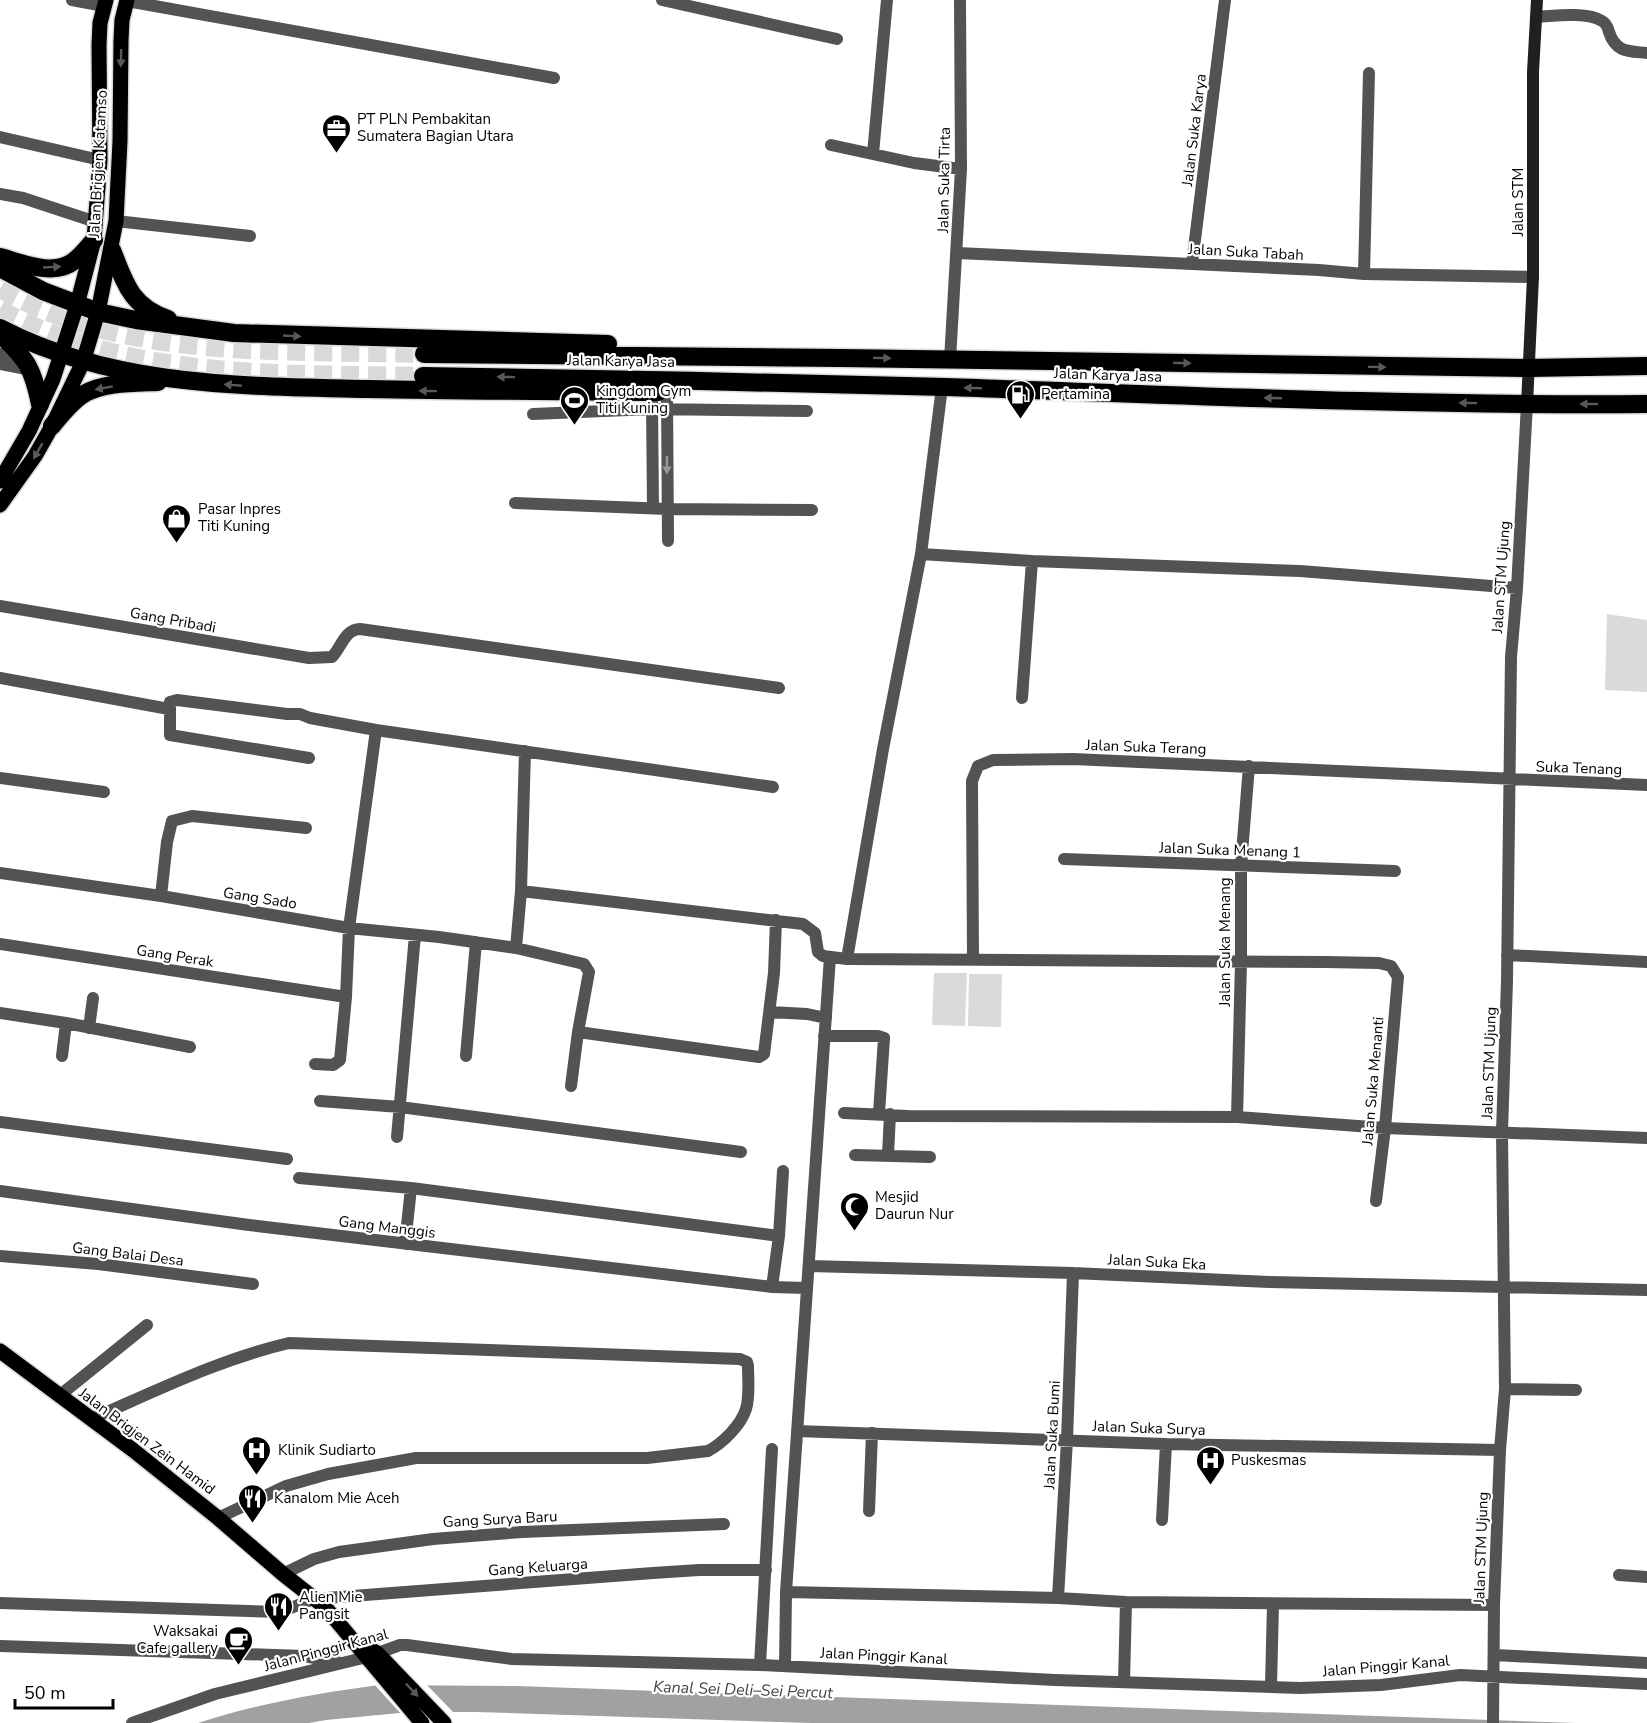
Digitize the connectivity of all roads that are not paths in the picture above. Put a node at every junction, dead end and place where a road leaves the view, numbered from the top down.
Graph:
1 (72, 0) edge
2 (662, 0) edge
3 (887, 0) edge
4 (960, 0) edge
5 (1225, 0) edge
6 (1537, 0) edge
7 (127, 1) edge
8 (105, 3) edge
9 (1536, 17) junction
10 (837, 39) dead end
11 (1647, 53) edge
12 (1369, 73) dead end
13 (554, 78) dead end
14 (0, 137) edge
15 (831, 145) dead end
16 (873, 154) junction
17 (100, 160) junction
18 (961, 169) junction
19 (0, 194) edge
20 (116, 221) junction
21 (95, 231) junction
22 (250, 236) dead end
23 (112, 250) junction
24 (957, 253) junction
25 (0, 257) edge
26 (1192, 264) junction
27 (0, 268) edge
28 (1364, 274) junction
29 (1533, 277) junction
30 (77, 305) junction
31 (98, 312) junction
32 (0, 328) edge
33 (0, 333) edge
34 (234, 333) junction
35 (0, 354) edge
36 (61, 354) junction
37 (424, 354) tunnel mouth
38 (840, 358) junction
39 (950, 360) junction
40 (83, 362) junction
41 (27, 363) junction
42 (0, 364) edge
43 (1647, 366) edge
44 (1528, 368) junction
45 (423, 376) tunnel mouth
46 (183, 380) junction
47 (843, 384) junction
48 (942, 387) junction
49 (659, 401) junction
50 (40, 404) junction
51 (1527, 404) junction
52 (1647, 404) edge
53 (807, 411) dead end
54 (533, 414) dead end
55 (52, 426) junction
56 (0, 481) edge
57 (1, 503) edge
58 (515, 504) dead end
59 (653, 508) junction
60 (667, 509) junction
61 (812, 510) dead end
62 (668, 540) dead end
63 (921, 554) junction
64 (1032, 561) junction
65 (1517, 588) junction
66 (0, 606) edge
67 (0, 678) edge
68 (779, 688) dead end
69 (1022, 698) dead end
70 (169, 709) junction
71 (376, 730) junction
72 (525, 751) junction
73 (309, 758) dead end
74 (1249, 766) junction
75 (0, 778) edge
76 (1510, 780) junction
77 (1647, 785) edge
78 (773, 787) dead end
79 (104, 792) dead end
80 (306, 828) dead end
81 (1064, 859) dead end
82 (1241, 865) junction
83 (1395, 871) dead end
84 (0, 873) edge
85 (521, 891) junction
86 (161, 896) junction
87 (776, 920) junction
88 (349, 928) junction
89 (415, 935) junction
90 (476, 942) junction
91 (0, 944) edge
92 (516, 948) junction
93 (1507, 955) junction
94 (830, 957) junction
95 (847, 959) junction
96 (973, 960) junction
97 (1241, 962) junction
98 (1647, 962) edge
99 (346, 997) junction
100 (93, 998) dead end
101 (770, 1012) junction
102 (0, 1013) edge
103 (826, 1018) junction
104 (66, 1023) junction
105 (89, 1028) junction
106 (578, 1032) junction
107 (824, 1036) junction
108 (190, 1047) dead end
109 (62, 1056) dead end
110 (466, 1056) dead end
111 (315, 1064) dead end
112 (571, 1086) dead end
113 (320, 1101) dead end
114 (400, 1107) junction
115 (844, 1113) dead end
116 (884, 1114) junction
117 (1237, 1117) junction
118 (0, 1122) edge
119 (1385, 1128) junction
120 (1502, 1132) junction
121 (397, 1137) dead end
122 (1647, 1138) edge
123 (741, 1152) dead end
124 (855, 1155) dead end
125 (888, 1155) junction
126 (930, 1157) dead end
127 (287, 1159) dead end
128 (783, 1171) dead end
129 (299, 1178) dead end
130 (411, 1188) junction
131 (0, 1191) edge
132 (1376, 1201) dead end
133 (779, 1236) junction
134 (405, 1244) junction
135 (0, 1256) edge
136 (809, 1266) junction
137 (1073, 1273) junction
138 (253, 1284) dead end
139 (772, 1287) junction
140 (1503, 1287) junction
141 (806, 1288) junction
142 (1647, 1290) edge
143 (147, 1325) dead end
144 (0, 1351) edge
145 (1505, 1389) junction
146 (1575, 1390) dead end
147 (59, 1396) junction
148 (91, 1419) junction
149 (797, 1431) junction
150 (872, 1433) junction
151 (1067, 1440) junction
152 (1166, 1444) junction
153 (772, 1449) dead end
154 (1500, 1450) junction
155 (869, 1512) dead end
156 (218, 1518) junction
157 (1162, 1520) dead end
158 (724, 1524) dead end
159 (766, 1570) junction
160 (283, 1574) junction
161 (1619, 1575) dead end
162 (1647, 1577) edge
163 (786, 1592) junction
164 (1058, 1598) junction
165 (313, 1599) junction
166 (1126, 1602) junction
167 (0, 1603) edge
168 (1273, 1604) junction
169 (1494, 1605) junction
170 (0, 1646) edge
171 (1495, 1655) junction
172 (373, 1656) junction
173 (342, 1662) junction
174 (1647, 1663) edge
175 (760, 1665) junction
176 (785, 1666) junction
177 (1495, 1679) junction
178 (1124, 1682) junction
179 (1647, 1684) edge
180 (1271, 1686) junction
181 (132, 1723) edge
182 (422, 1723) edge
183 (444, 1723) edge
184 (1494, 1723) edge

1 - 8 street
2 - 10 street
3 - 16 street
4 - 18 street, Jalan Suka Tirta
5 - 26 street, Jalan Suka Karya
6 - 9 street, Jalan STM
7 - 13 street
7 -> 20 main road, Jalan Brigjen Katamso
8 - 17 main road, Jalan Brigjen Katamso
9 - 11 street
9 - 29 street, Jalan STM
12 - 28 street
14 - 17 street
15 - 16 street
16 - 18 street
17 - 21 main road, Jalan Brigjen Katamso
18 - 24 street, Jalan Suka Tirta
19 - 21 street
20 - 22 street
20 - 23 main road, Jalan Brigjen Katamso
25 -> 21 highway
21 - 30 main road, Jalan Brigjen Katamso
23 - 31 main road, Jalan Brigjen Katamso
23 - 34 highway
24 - 26 street, Jalan Suka Tabah
24 - 39 street, Jalan Suka Tirta
26 - 28 street, Jalan Suka Tabah
27 - 30 highway
28 - 29 street, Jalan Suka Tabah
29 - 44 street, Jalan STM
30 - 31 highway
30 - 36 main road, Jalan Brigjen Katamso
31 - 34 highway
31 - 40 main road, Jalan Brigjen Katamso
32 - 36 highway
33 - 41 highway
34 -> 38 highway
35 - 41 street
36 - 40 highway
36 - 50 main road
37 - 38 highway, Jalan Karya Jasa
38 -> 39 highway, Jalan Karya Jasa
39 -> 44 highway, Jalan Karya Jasa
40 - 46 highway
40 - 55 main road
41 - 42 street
41 - 50 highway
43 - 44 highway, Jalan Karya Jasa
44 - 51 street, Jalan STM
47 -> 45 highway, Jalan Karya Jasa
49 -> 46 highway
46 -> 55 highway
47 - 48 highway, Jalan Karya Jasa
47 - 49 highway
51 -> 48 highway, Jalan Karya Jasa
48 - 63 street
49 - 53 street
49 - 54 street
49 - 59 street
49 -> 60 street
50 - 56 main road
52 -> 51 highway, Jalan Karya Jasa
51 - 65 street, Jalan STM Ujung
55 -> 57 main road
58 - 59 street
59 - 60 street
60 - 61 street
60 - 62 street
63 - 64 street
63 - 95 street
64 - 65 street
64 - 69 street
65 - 76 street, Jalan STM Ujung
66 - 68 street, Gang Pribadi
67 - 70 street
70 - 71 street
70 - 73 street
71 - 72 street
71 - 88 street
72 - 78 street
72 - 85 street
74 - 76 street, Jalan Suka Terang
74 - 82 street, Jalan Suka Menang
74 - 96 street, Jalan Suka Terang
75 - 79 street
76 - 77 street, Suka Tenang
76 - 93 street, Jalan STM Ujung
80 - 86 street
81 - 82 street, Jalan Suka Menang 1
82 - 83 street, Jalan Suka Menang 1
82 - 97 street, Jalan Suka Menang
84 - 86 street, Gang Sado
85 - 87 street
85 - 92 street
86 - 88 street, Gang Sado
87 - 94 street
87 - 101 street
88 - 89 street, Gang Sado
88 - 99 street
89 - 90 street, Gang Sado
89 - 114 street
90 - 92 street, Gang Sado
90 - 110 street
91 - 99 street, Gang Perak
92 - 106 street, Gang Sado
93 - 98 street
93 - 120 street, Jalan STM Ujung
94 - 95 street
94 - 103 street
95 - 96 street
96 - 97 street
97 - 117 street, Jalan Suka Menang
97 - 119 street, Jalan Suka Menanti
99 - 111 street
100 - 105 street
101 - 103 street
101 - 106 street
102 - 104 street
103 - 107 street
104 - 105 street
104 - 109 street
105 - 108 street
106 - 112 street
107 - 116 street
107 - 136 street
113 - 114 street
114 - 121 street
114 - 123 street
115 - 116 street
116 - 117 street
116 - 125 street
117 - 119 street
118 - 127 street
119 - 120 street
119 - 132 street, Jalan Suka Menanti
120 - 122 street
120 - 140 street, Jalan STM Ujung
124 - 125 street
125 - 126 street
128 - 133 street
129 - 130 street
130 - 133 street
130 - 134 street
131 - 134 street, Gang Manggis
133 - 139 street
134 - 139 street, Gang Manggis
135 - 138 street, Gang Balai Desa
136 - 137 street, Jalan Suka Eka
136 - 141 street
137 - 140 street, Jalan Suka Eka
137 - 151 street, Jalan Suka Bumi
139 - 141 street, Gang Manggis
140 - 142 street, Jalan Suka Eka
140 - 145 street, Jalan STM Ujung
141 - 149 street
143 - 147 street
144 - 147 main road, Jalan Brigjen Zein Hamid
145 - 146 street
145 - 154 street, Jalan STM Ujung
147 - 148 main road, Jalan Brigjen Zein Hamid
148 - 156 main road, Jalan Brigjen Zein Hamid
148 - 156 street
149 - 150 street, Jalan Suka Surya
149 - 163 street
150 - 151 street, Jalan Suka Surya
150 - 155 street
151 - 152 street, Jalan Suka Surya
151 - 164 street, Jalan Suka Bumi
152 - 154 street, Jalan Suka Surya
152 - 157 street
153 - 159 street
154 - 169 street, Jalan STM Ujung
156 - 160 main road, Jalan Brigjen Zein Hamid
158 - 160 street, Gang Surya Baru
159 - 165 street, Gang Keluarga
159 - 175 street
160 - 165 main road, Jalan Brigjen Zein Hamid
161 - 162 street
163 - 164 street
163 - 176 street
164 - 166 street
165 - 167 street, Gang Keluarga
165 - 172 main road, Jalan Brigjen Zein Hamid
166 - 168 street
166 - 178 street
168 - 169 street
168 - 180 street
169 - 171 street, Jalan STM Ujung
170 - 173 street
171 - 174 street
171 - 177 street, Jalan STM Ujung
172 - 173 street, Jalan Pinggir Kanal
172 - 175 street, Jalan Pinggir Kanal
172 - 182 main road, Jalan Brigjen Zein Hamid
172 -> 183 main road, Jalan Brigjen Zein Hamid
173 - 181 street, Jalan Pinggir Kanal
175 - 176 street, Jalan Pinggir Kanal
176 - 178 street, Jalan Pinggir Kanal
177 - 179 street, Jalan Pinggir Kanal
177 - 180 street, Jalan Pinggir Kanal
177 - 184 street, Jalan STM Ujung
178 - 180 street, Jalan Pinggir Kanal

